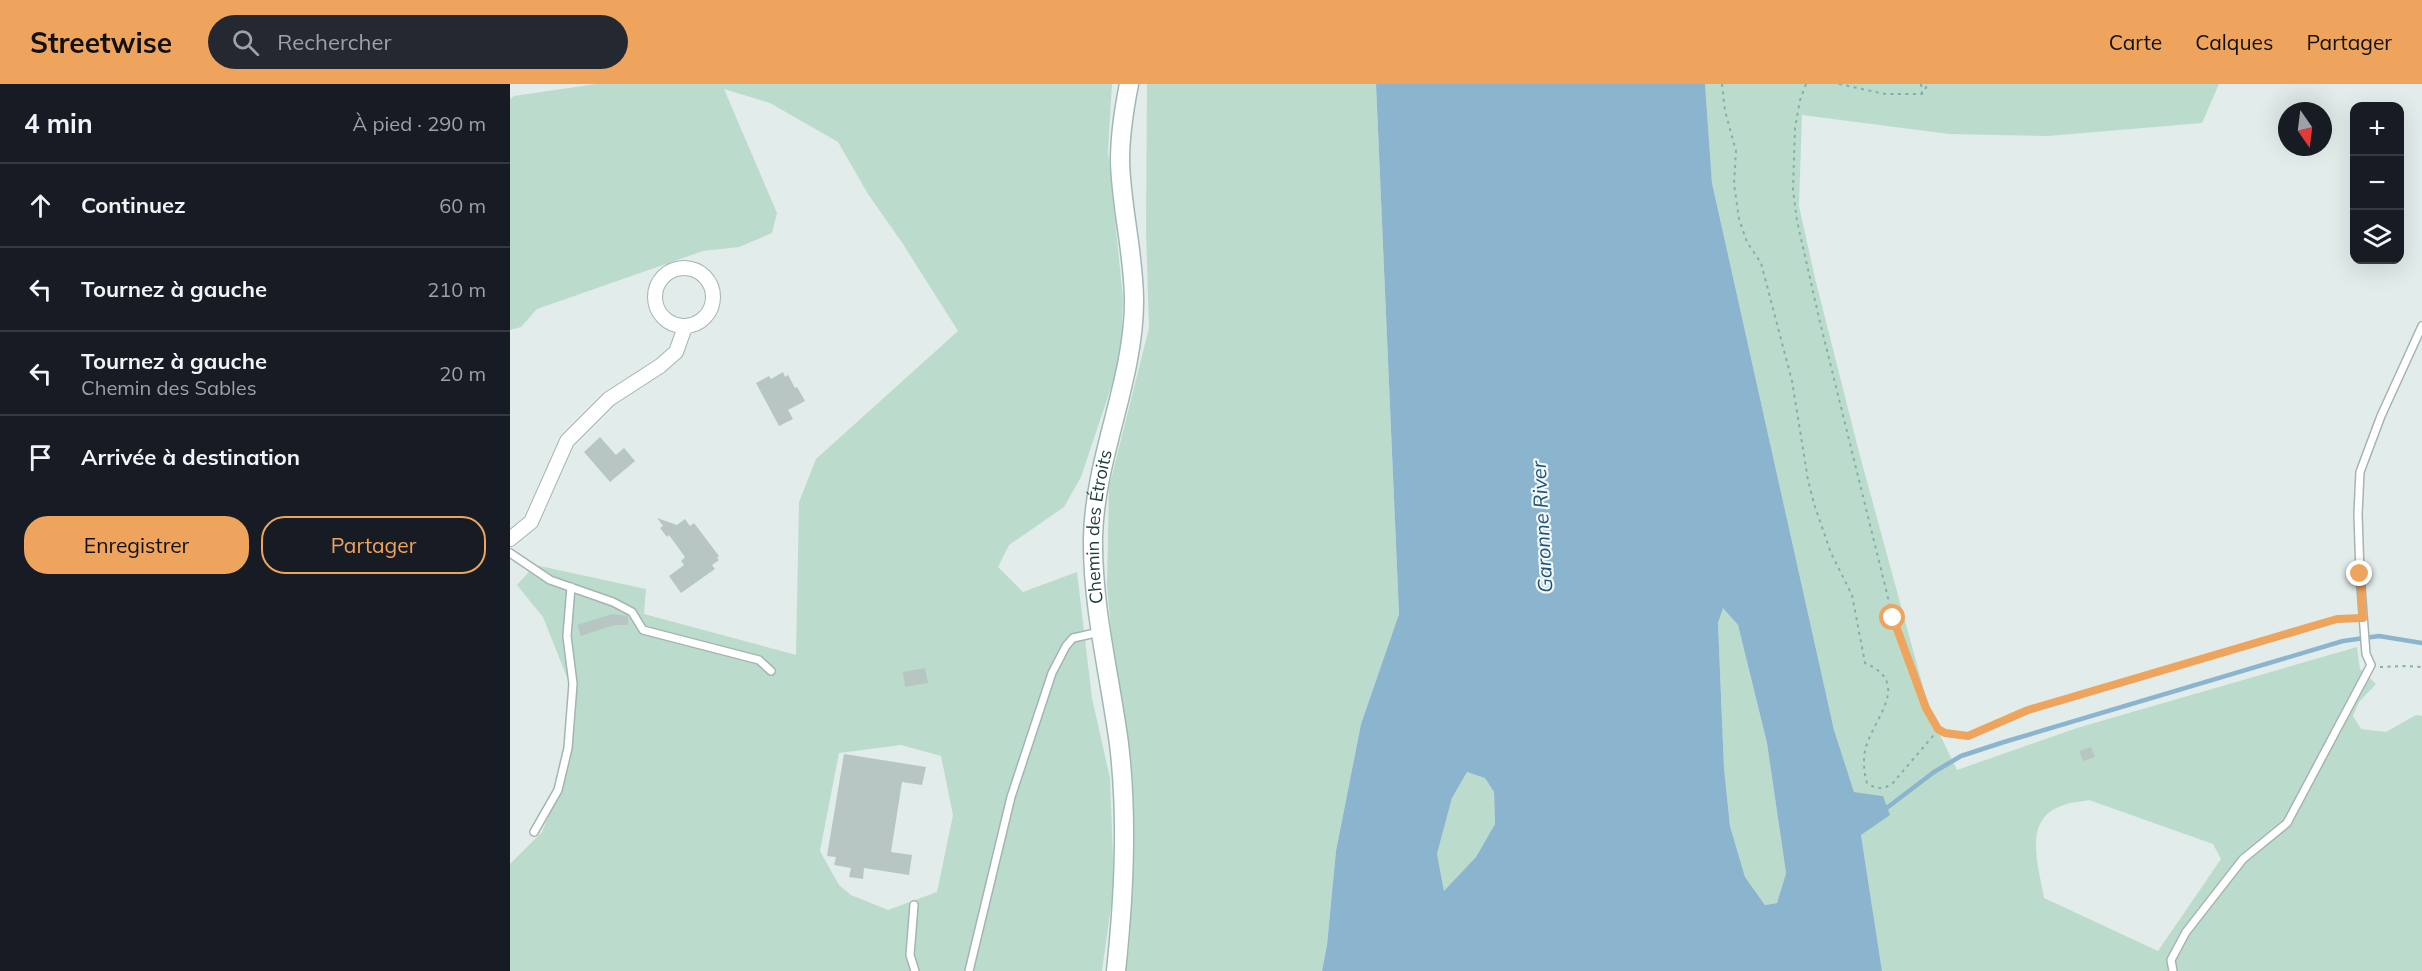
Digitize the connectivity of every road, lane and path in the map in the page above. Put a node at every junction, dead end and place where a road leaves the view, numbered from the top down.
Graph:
1 (1129, 84) edge
2 (1722, 84) edge
3 (1806, 84) edge
4 (1839, 84) edge
5 (1921, 84) edge
6 (1928, 84) edge
7 (1922, 94) junction
8 (2422, 326) edge
9 (685, 327) junction
10 (510, 539) edge
11 (510, 553) edge
12 (571, 587) junction
13 (2363, 618) junction
14 (1101, 632) junction
15 (2371, 665) junction
16 (2422, 667) edge
17 (771, 671) dead end
18 (1938, 729) junction
19 (534, 832) dead end
20 (914, 905) dead end
21 (915, 971) edge
22 (969, 971) edge
23 (1116, 971) edge
24 (2173, 971) edge

1 - 14 main road, Chemin des Étroits
2 - 18 path
3 - 18 path
4 - 7 path
5 - 7 path
6 - 7 path
8 - 13 lane
9 - 9 street
9 - 10 street
11 - 12 lane
12 - 17 lane
12 - 19 lane
13 - 15 lane
13 - 18 path
14 - 22 lane
14 - 23 main road, Chemin des Étroits
15 - 16 path
15 - 24 lane
20 - 21 lane

